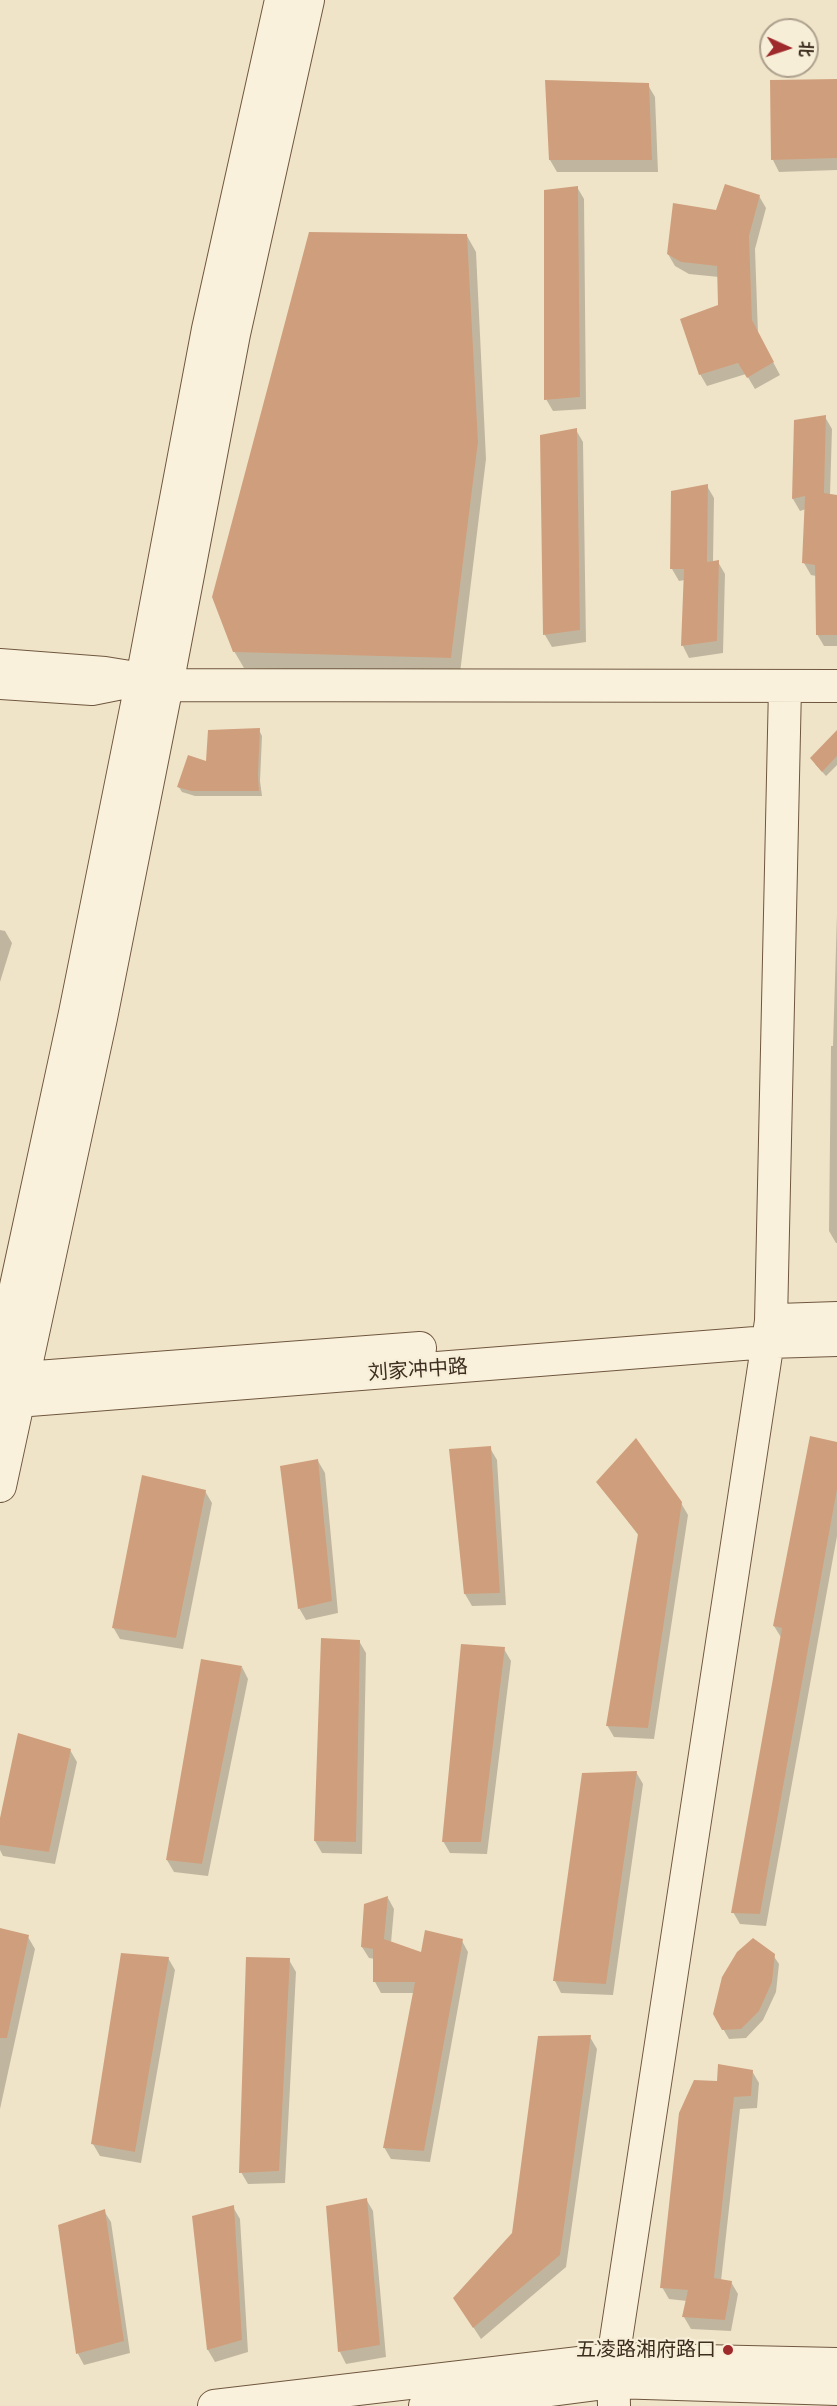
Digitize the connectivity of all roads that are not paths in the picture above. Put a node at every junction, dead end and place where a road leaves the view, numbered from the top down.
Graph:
1 (281, 0) edge
2 (308, 0) edge
3 (0, 665) edge
4 (155, 682) junction
5 (0, 683) edge
6 (837, 686) edge
7 (785, 687) junction
8 (837, 1318) edge
9 (769, 1332) junction
10 (837, 1340) edge
11 (8, 1385) edge
12 (0, 1486) edge
13 (837, 2364) edge
14 (613, 2382) edge
15 (837, 2389) edge
16 (213, 2406) edge
17 (425, 2406) edge

1 - 4 street
2 - 4 street
3 - 4 street
4 - 5 street
4 - 7 street
4 - 11 street
6 - 7 street
7 - 9 street
8 - 9 street, 刘家冲中路
9 - 10 street, 刘家冲中路
9 - 11 street, 刘家冲中路
9 - 14 street
11 - 12 street
13 - 14 street
14 - 15 street
14 - 16 street
14 - 17 street

